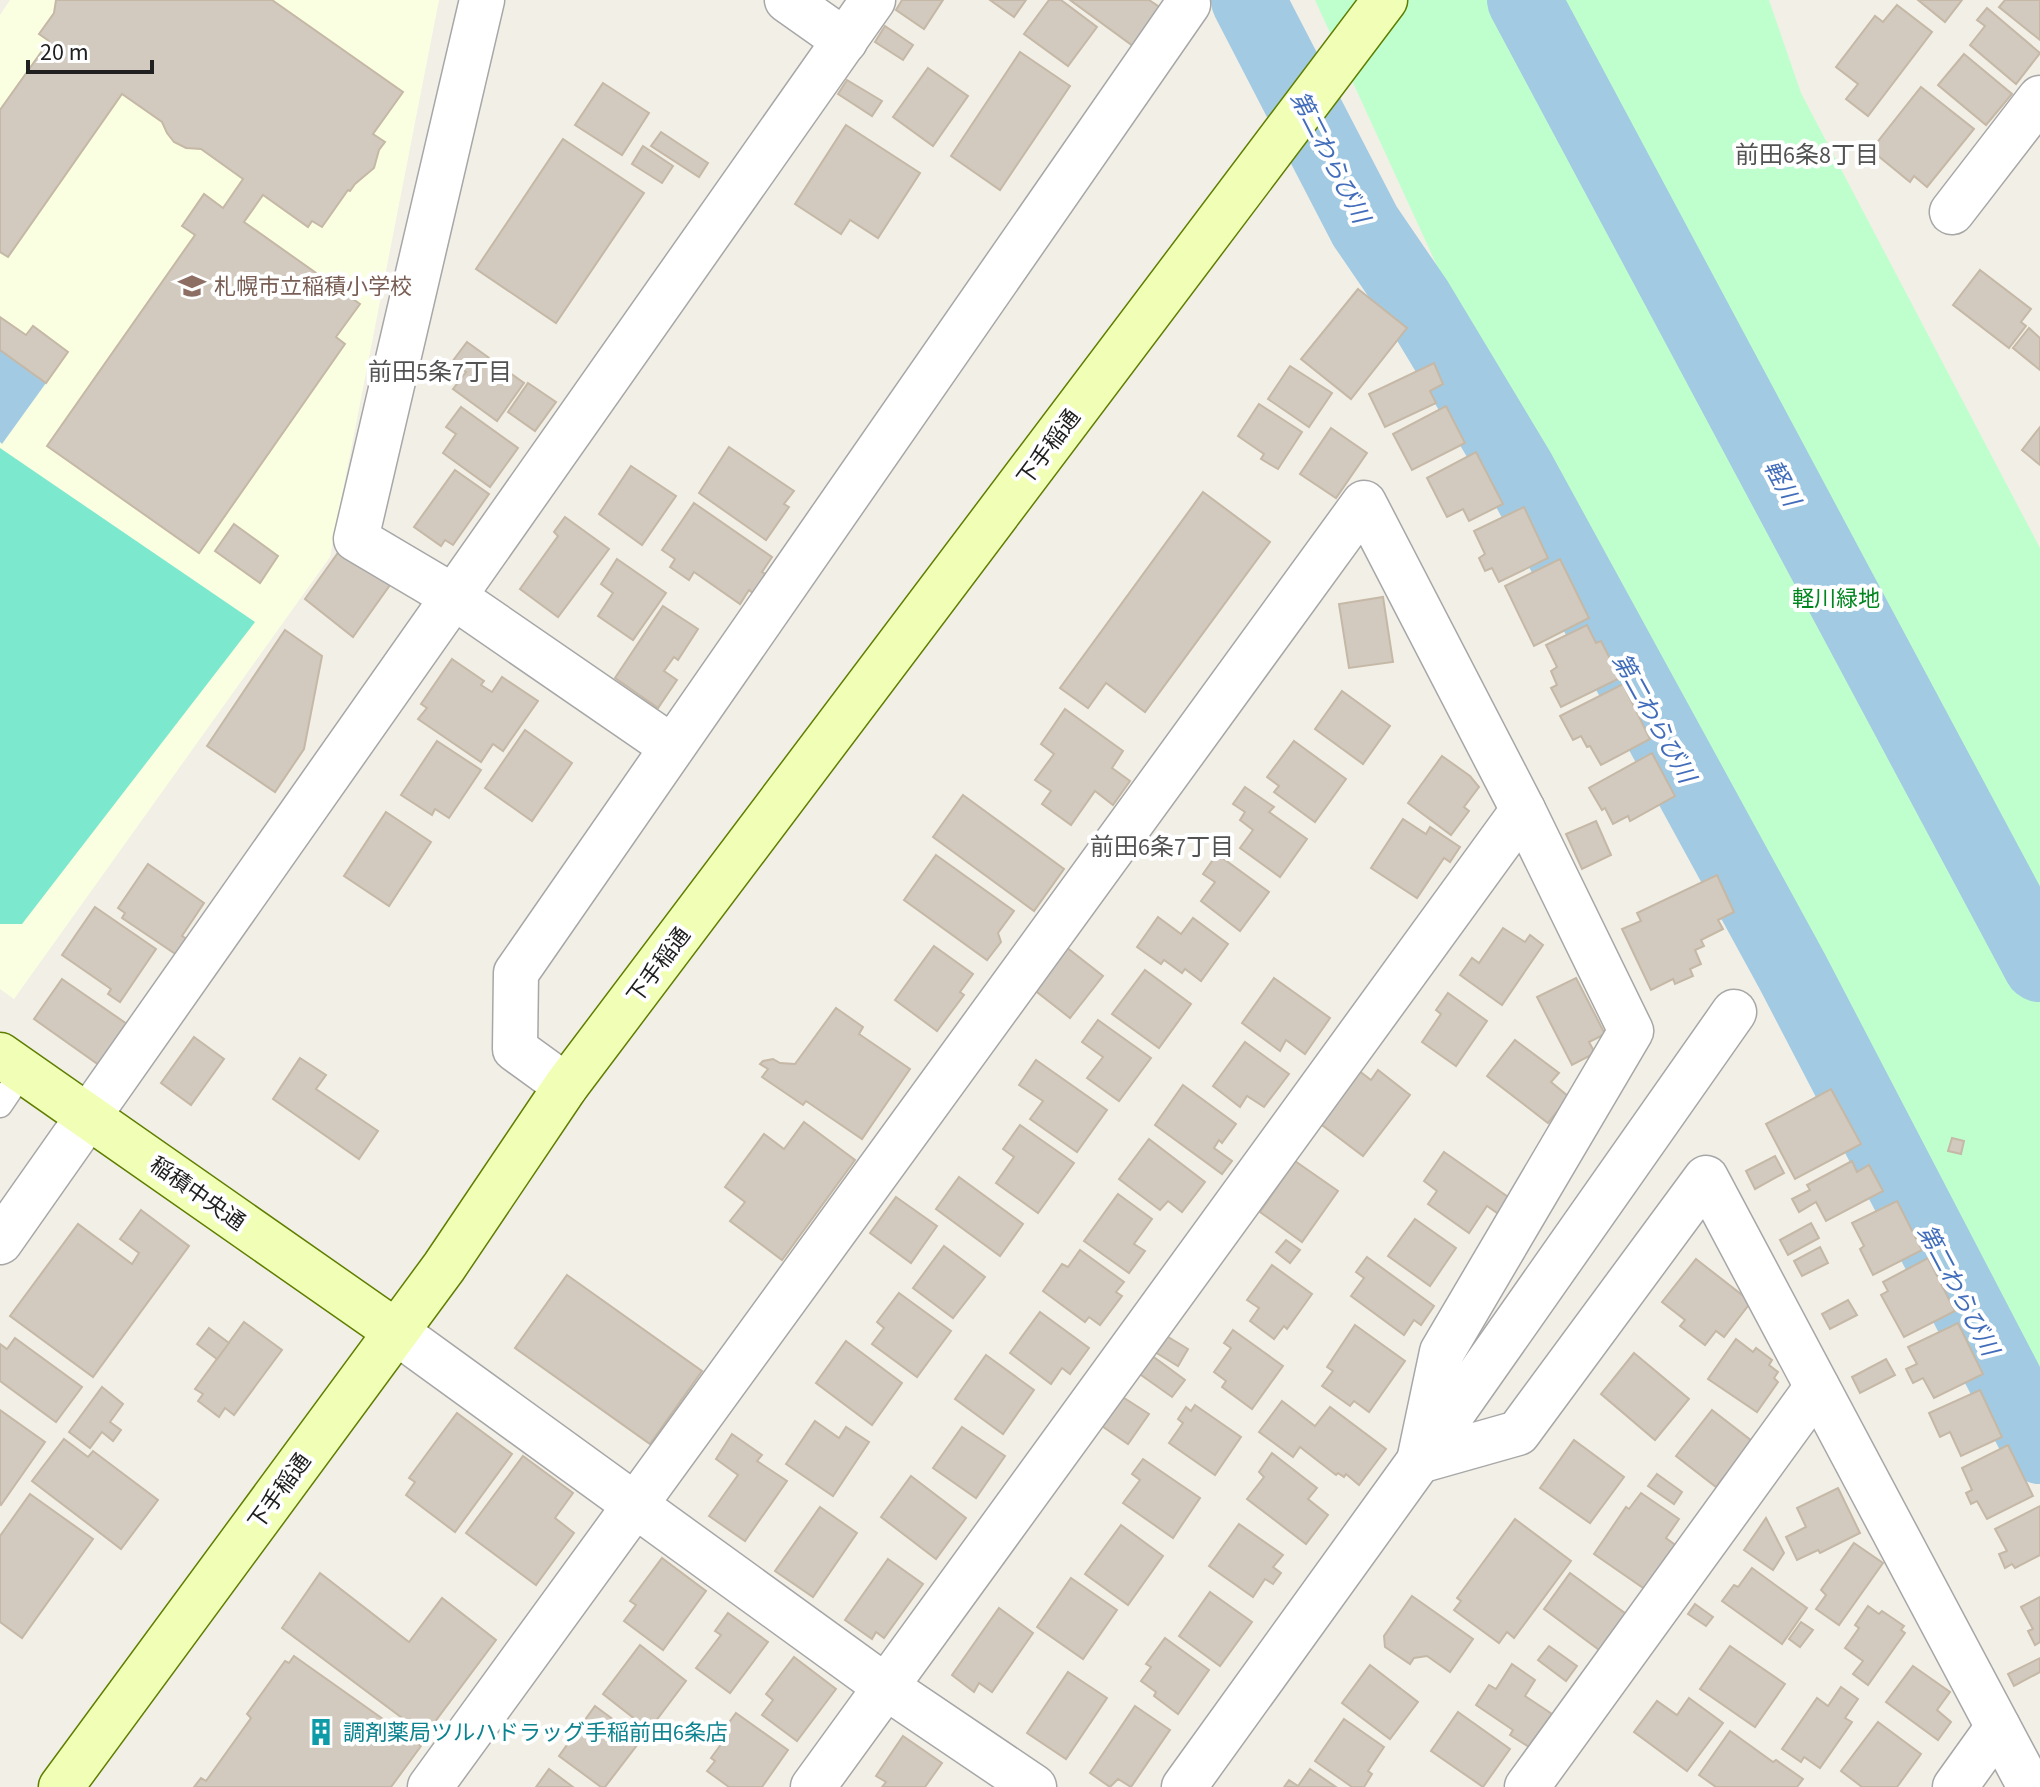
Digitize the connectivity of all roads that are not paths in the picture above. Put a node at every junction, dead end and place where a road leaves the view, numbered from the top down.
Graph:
1 (482, 0) edge
2 (787, 0) edge
3 (873, 0) edge
4 (1187, 0) edge
5 (1385, 0) edge
6 (845, 41) junction
7 (2040, 98) edge
8 (1952, 212) dead end
9 (454, 597) junction
10 (672, 747) junction
11 (1523, 810) junction
12 (1734, 1012) dead end
13 (8, 1077) edge
14 (566, 1086) junction
15 (88, 1116) junction
16 (0, 1242) edge
17 (395, 1331) junction
18 (1817, 1387) junction
19 (1419, 1461) junction
20 (634, 1504) junction
21 (886, 1687) junction
22 (1998, 1727) junction
23 (61, 1787) edge
24 (430, 1787) edge
25 (813, 1787) edge
26 (1034, 1787) edge
27 (1184, 1787) edge
28 (1527, 1787) edge
29 (1955, 1787) edge
30 (2030, 1787) edge

1 - 9 street
2 - 6 street
3 - 6 street
4 - 10 street
5 - 14 main road, 下手稲通
6 - 9 street
7 - 8 street
9 - 10 street
9 - 15 street
10 - 14 street
11 - 19 street
11 - 20 street
11 - 21 street
12 - 19 street
13 - 15 main road, 稲積中央通
14 - 17 main road, 下手稲通
15 - 16 street
15 - 17 main road, 稲積中央通
17 - 20 street
17 - 23 main road, 下手稲通
18 - 19 street
18 - 22 street
18 - 28 street
19 - 27 street
20 - 21 street
20 - 24 street
21 - 25 street
21 - 26 street
22 - 29 street
22 - 30 street

